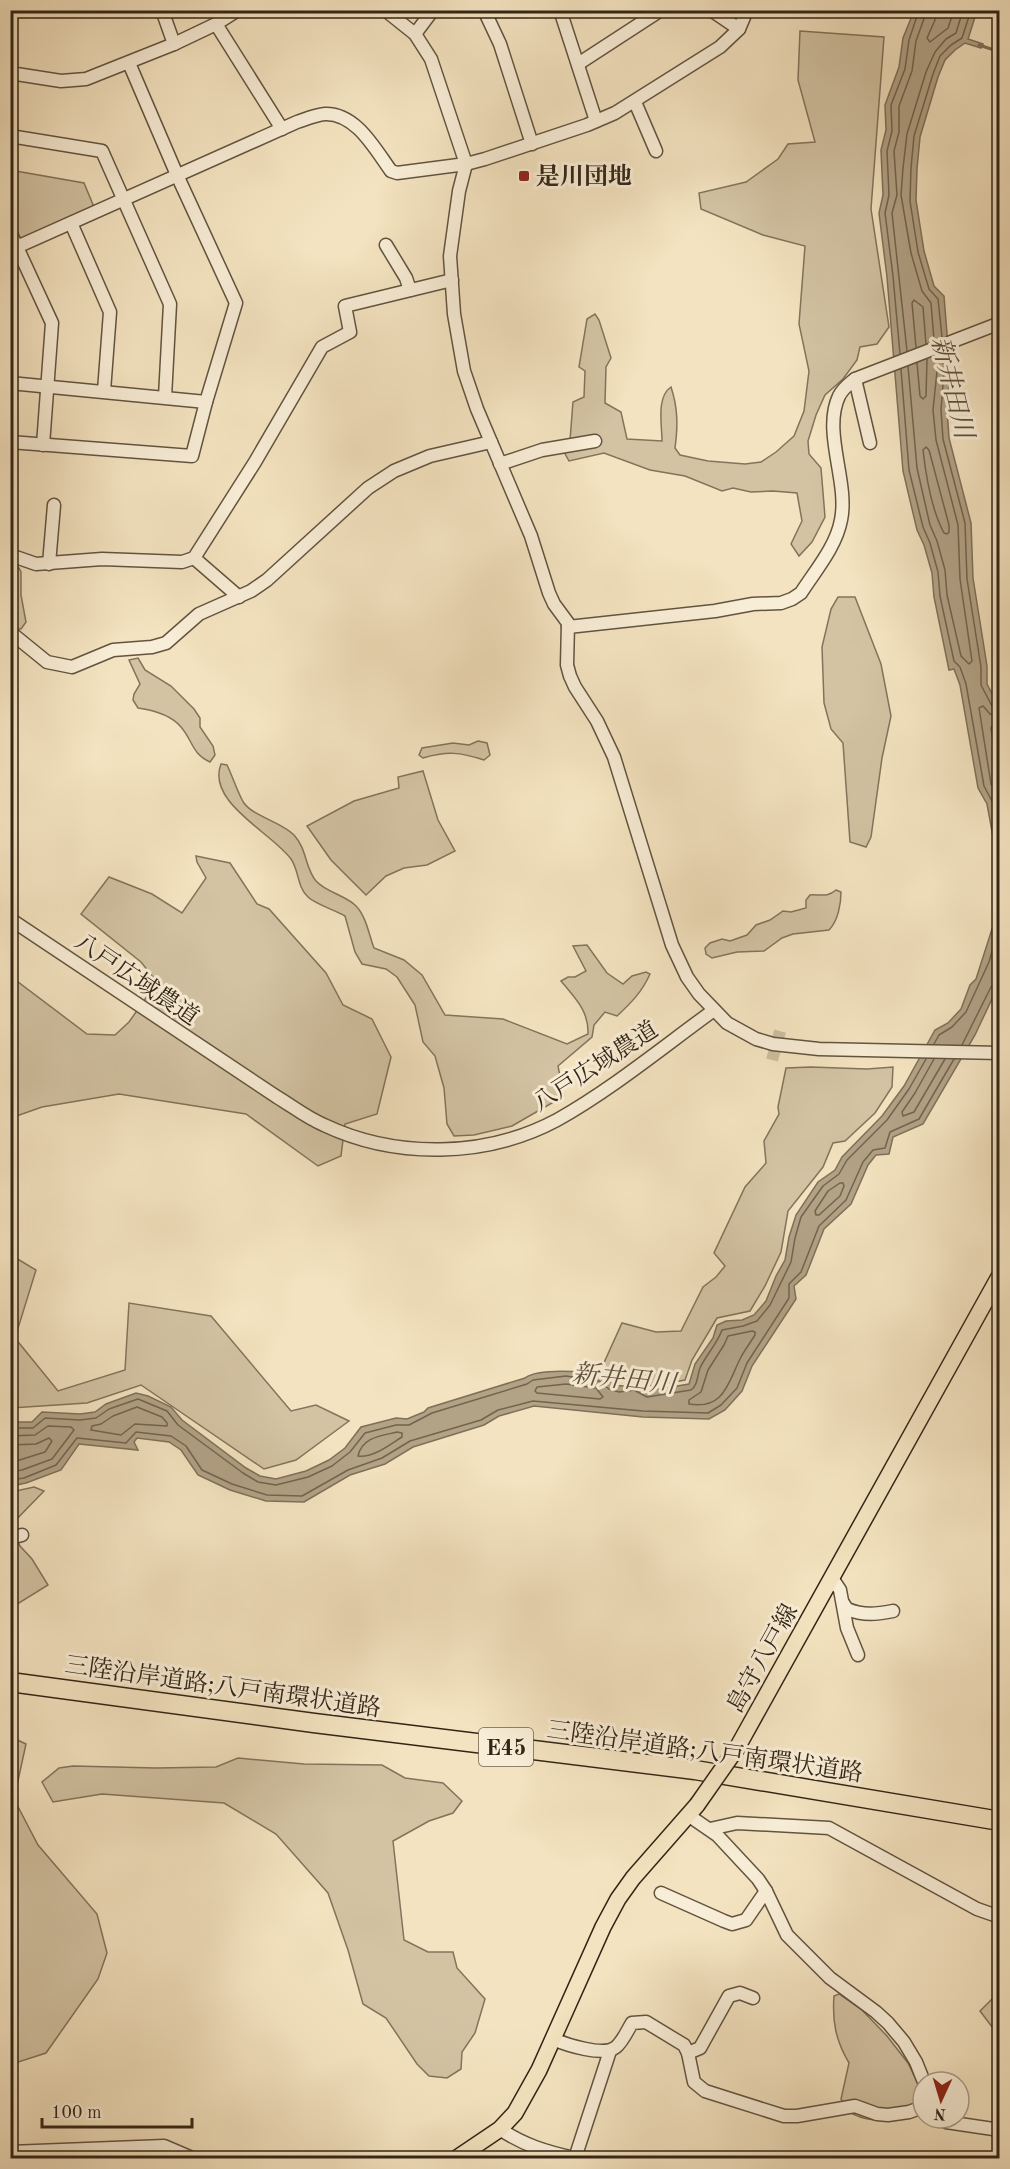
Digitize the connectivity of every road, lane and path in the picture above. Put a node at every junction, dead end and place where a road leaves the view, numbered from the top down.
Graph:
1 (11, 10) edge
2 (162, 10) edge
3 (238, 10) edge
4 (385, 10) edge
5 (433, 10) edge
6 (484, 10) edge
7 (560, 10) edge
8 (661, 10) edge
9 (711, 10) edge
10 (747, 10) edge
11 (216, 24) junction
12 (10, 26) edge
13 (739, 28) junction
14 (416, 34) junction
15 (174, 44) junction
16 (129, 63) junction
17 (578, 64) junction
18 (10, 73) edge
19 (635, 102) junction
20 (597, 121) junction
21 (282, 129) junction
22 (10, 136) edge
23 (532, 144) junction
24 (656, 151) dead end
25 (466, 164) junction
26 (177, 175) junction
27 (124, 200) junction
28 (71, 223) junction
29 (10, 232) edge
30 (386, 245) dead end
31 (14, 248) edge
32 (452, 280) junction
33 (410, 290) junction
34 (999, 323) edge
35 (855, 380) junction
36 (10, 383) edge
37 (47, 387) junction
38 (104, 391) junction
39 (165, 397) junction
40 (206, 402) junction
41 (595, 441) dead end
42 (10, 442) edge
43 (491, 442) junction
44 (870, 443) dead end
45 (43, 445) junction
46 (500, 464) junction
47 (54, 505) dead end
48 (10, 555) edge
49 (194, 558) junction
50 (49, 564) junction
51 (239, 597) junction
52 (568, 627) junction
53 (10, 634) edge
54 (10, 919) edge
55 (714, 1011) junction
56 (997, 1053) edge
57 (999, 1275) edge
58 (832, 1578) junction
59 (843, 1603) junction
60 (893, 1611) dead end
61 (858, 1655) dead end
62 (10, 1682) edge
63 (693, 1810) junction
64 (999, 1821) edge
65 (710, 1829) junction
66 (766, 1891) junction
67 (661, 1893) dead end
68 (999, 1917) edge
69 (753, 1998) dead end
70 (553, 2039) junction
71 (610, 2051) junction
72 (688, 2053) junction
73 (918, 2070) edge
74 (911, 2111) edge
75 (971, 2126) edge
76 (500, 2129) junction
77 (999, 2130) edge
78 (10, 2152) edge
79 (192, 2158) edge
80 (457, 2158) edge
81 (575, 2158) edge

1 - 12 street
2 - 15 street
3 - 11 street
4 - 14 street
5 - 14 street
6 - 23 street
7 - 17 street
8 - 17 street
9 - 13 street
10 - 13 street
11 - 15 street
11 - 21 street
13 - 19 street
14 - 25 street
15 - 16 street
16 - 18 street
16 - 26 street
17 - 20 street
19 - 20 street
19 - 24 street
20 - 23 street
21 - 25 street
21 - 26 street
22 - 27 street
23 - 25 street
25 - 32 street
26 - 27 street
26 - 40 street
27 - 28 street
27 - 39 street
28 - 31 street
28 - 38 street
29 - 31 street
30 - 33 street
31 - 37 street
32 - 33 street
32 - 43 street
33 - 49 street
34 - 35 street
35 - 44 street
35 - 52 street
36 - 37 street
37 - 38 street
37 - 45 street
38 - 39 street
39 - 40 street
40 - 45 street
41 - 46 street
42 - 45 street
43 - 46 street
43 - 51 street
46 - 52 street
47 - 50 street
48 - 50 street
49 - 50 street
49 - 51 street
51 - 53 street
52 - 55 street
54 - 55 street, 八戸広域農道
55 - 56 street
57 - 58 main road, 島守八戸線
58 - 59 street
58 - 63 main road, 島守八戸線, bridge
59 - 60 street
59 - 61 street
62 - 64 highway, 三陸沿岸道路;八戸南環状道路 / E45
63 - 65 street
63 - 70 main road, 島守八戸線
65 - 66 street
65 - 68 street
66 - 67 street
66 - 73 street
69 - 72 street
70 - 71 street
70 - 76 main road, 島守八戸線
71 - 72 street
71 - 81 street
72 - 74 street
75 - 77 street
76 - 80 main road, 島守八戸線
76 - 81 street
78 - 79 street

